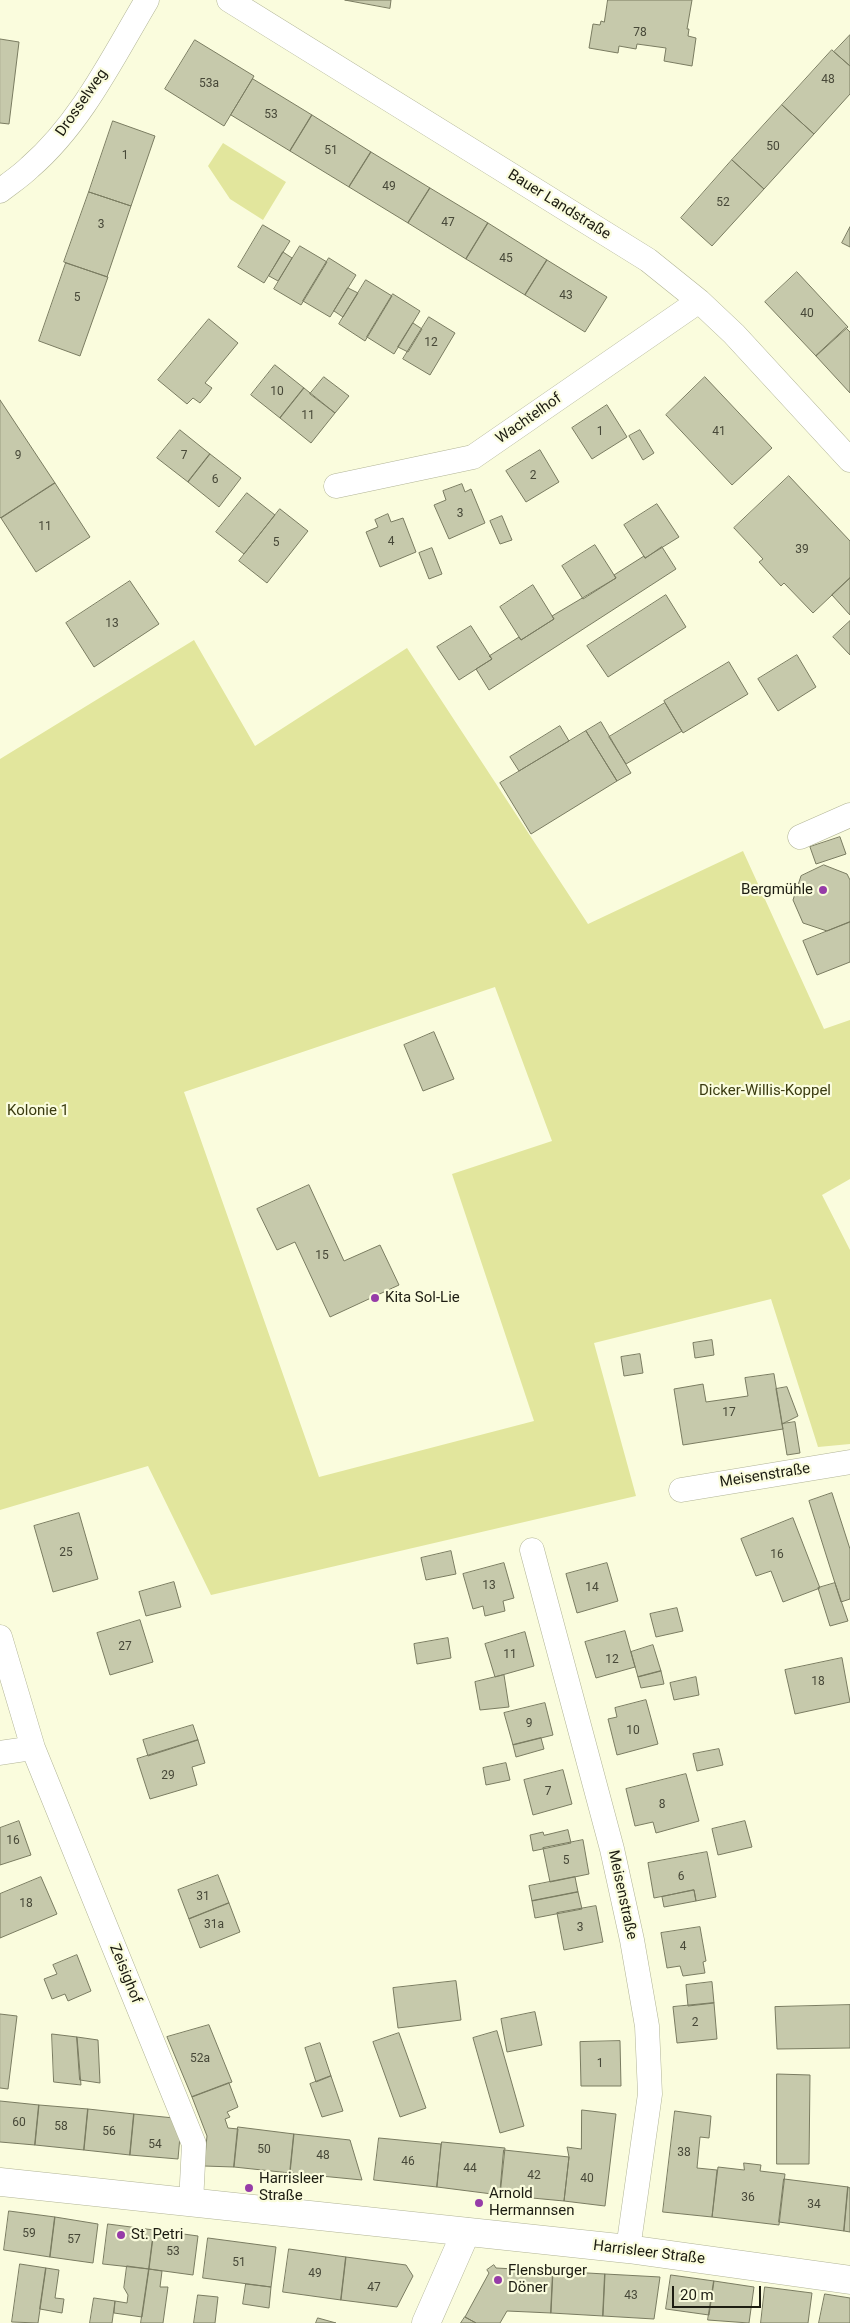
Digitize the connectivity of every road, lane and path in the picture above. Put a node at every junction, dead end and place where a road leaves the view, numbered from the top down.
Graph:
1 (147, 0) edge
2 (229, 0) edge
3 (0, 191) edge
4 (699, 301) junction
5 (850, 460) edge
6 (336, 486) dead end
7 (850, 815) edge
8 (800, 836) dead end
9 (850, 1462) edge
10 (681, 1490) dead end
11 (532, 1550) dead end
12 (0, 1636) edge
13 (33, 1748) junction
14 (0, 1753) edge
15 (0, 2182) edge
16 (191, 2204) junction
17 (466, 2232) junction
18 (628, 2249) junction
19 (850, 2280) edge
20 (426, 2323) edge

1 - 3 street, Drosselweg
2 - 4 street, Bauer Landstraße
4 - 5 street, Bauer Landstraße
4 - 6 street, Wachtelhof
7 - 8 street
9 - 10 street, Meisenstraße
11 - 18 street, Meisenstraße
12 - 13 street, Zeisighof
13 - 14 street
13 - 16 street, Zeisighof
15 - 16 main road, Harrisleer Straße
16 - 17 main road, Harrisleer Straße
17 - 18 main road, Harrisleer Straße
17 - 20 main road
18 - 19 main road, Harrisleer Straße

